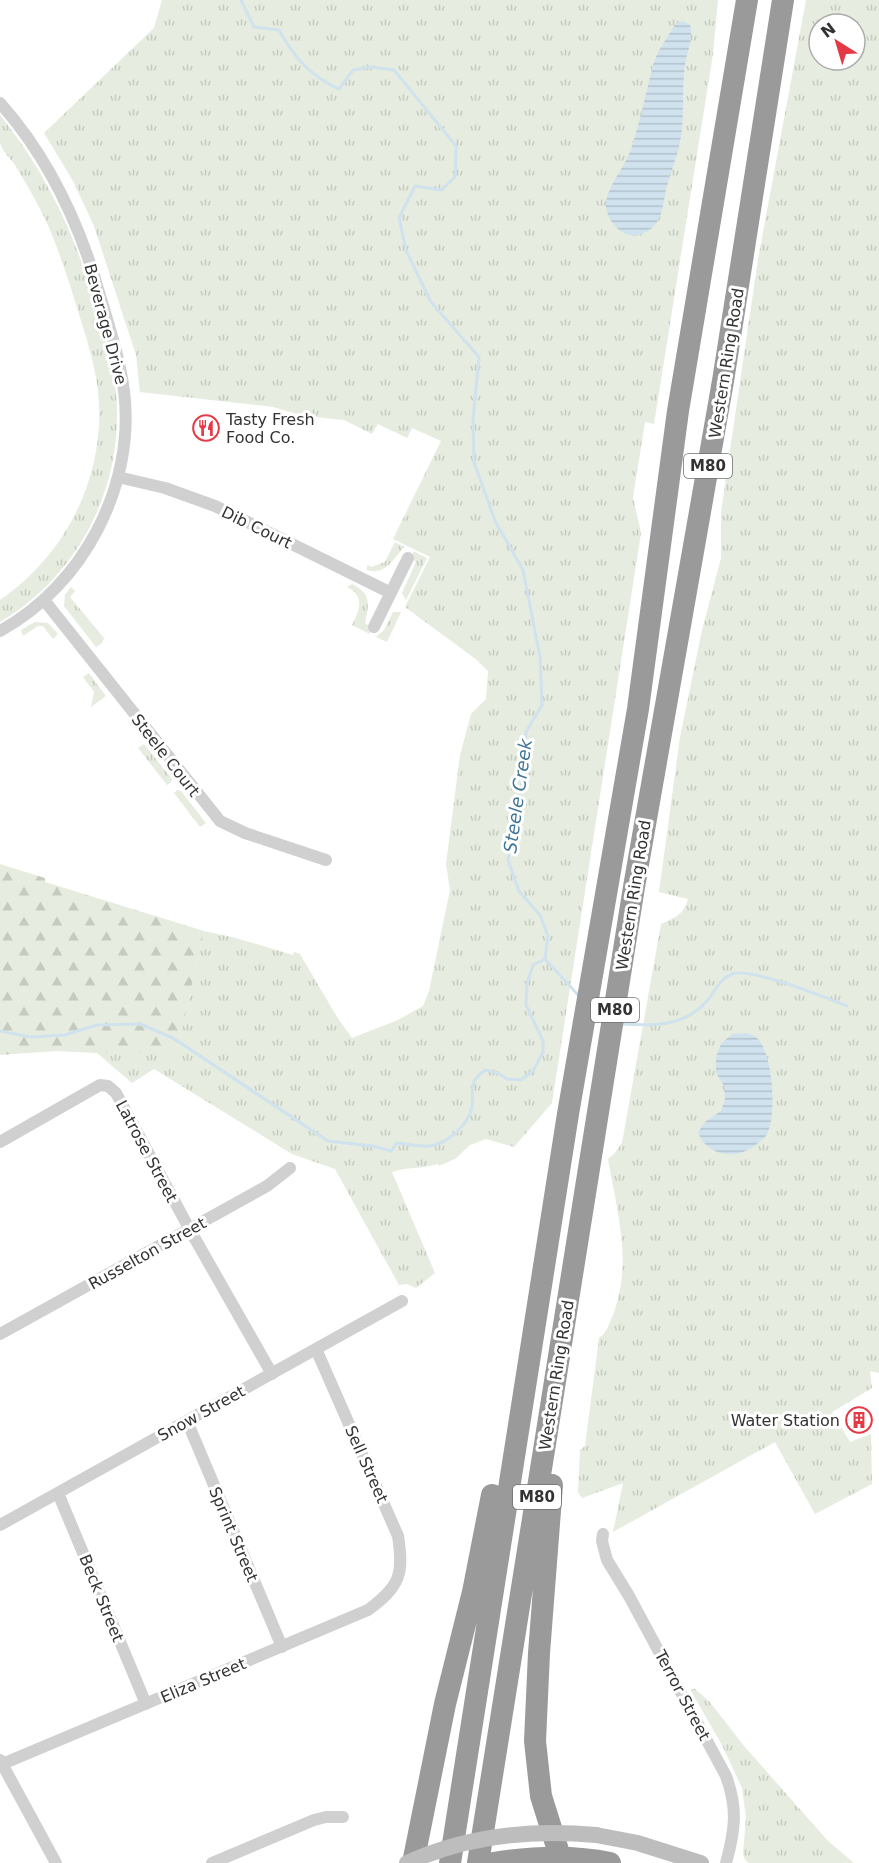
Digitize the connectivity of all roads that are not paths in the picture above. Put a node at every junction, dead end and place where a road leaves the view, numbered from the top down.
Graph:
1 (734, 0) edge
2 (747, 0) edge
3 (783, 0) edge
4 (788, 0) edge
5 (777, 44) junction
6 (0, 103) edge
7 (678, 411) junction
8 (118, 477) junction
9 (408, 558) dead end
10 (391, 593) junction
11 (44, 600) junction
12 (374, 627) dead end
13 (0, 631) edge
14 (326, 860) dead end
15 (568, 1114) junction
16 (595, 1132) junction
17 (0, 1142) edge
18 (290, 1168) dead end
19 (190, 1230) junction
20 (402, 1301) dead end
21 (0, 1334) edge
22 (316, 1349) junction
23 (272, 1374) junction
24 (188, 1421) junction
25 (58, 1493) junction
26 (0, 1526) edge
27 (603, 1534) dead end
28 (397, 1583) joint
29 (282, 1647) junction
30 (146, 1704) junction
31 (1, 1763) edge
32 (343, 1817) dead end
33 (56, 1863) edge
34 (212, 1863) edge
35 (406, 1863) edge
36 (413, 1863) edge
37 (450, 1863) edge
38 (478, 1863) edge
39 (493, 1863) edge
40 (562, 1863) edge
41 (610, 1863) edge
42 (701, 1863) edge
43 (726, 1863) edge

1 - 7 highway
2 - 7 highway, Western Ring Road / M80
3 - 5 highway, Western Ring Road / M80
4 - 5 highway
5 - 16 highway, Western Ring Road / M80
6 - 8 street, Beverage Drive
7 - 15 highway, Western Ring Road / M80
8 - 10 street, Dib Court
8 - 11 street, Beverage Drive
9 - 10 street
10 - 12 street
11 - 13 street, Beverage Drive
11 - 14 street, Steele Court
15 - 36 highway
15 - 37 highway, Western Ring Road / M80
16 - 38 highway, Western Ring Road / M80
16 - 40 highway
17 - 19 street, Latrose Street
18 - 19 street, Russelton Street
19 - 21 street, Russelton Street
19 - 23 street, Latrose Street
20 - 22 street, Snow Street
22 - 23 street, Snow Street
22 - 28 street, Sell Street
23 - 24 street, Snow Street
24 - 25 street, Snow Street
24 - 29 street, Sprint Street
25 - 26 street, Snow Street
25 - 30 street, Beck Street
27 - 43 street, Terror Street
28 - 29 street, Eliza Street
29 - 30 street, Eliza Street
30 - 31 street, Eliza Street
31 - 33 street
32 - 34 street
35 - 42 main road, bridge
39 - 41 highway, bridge

